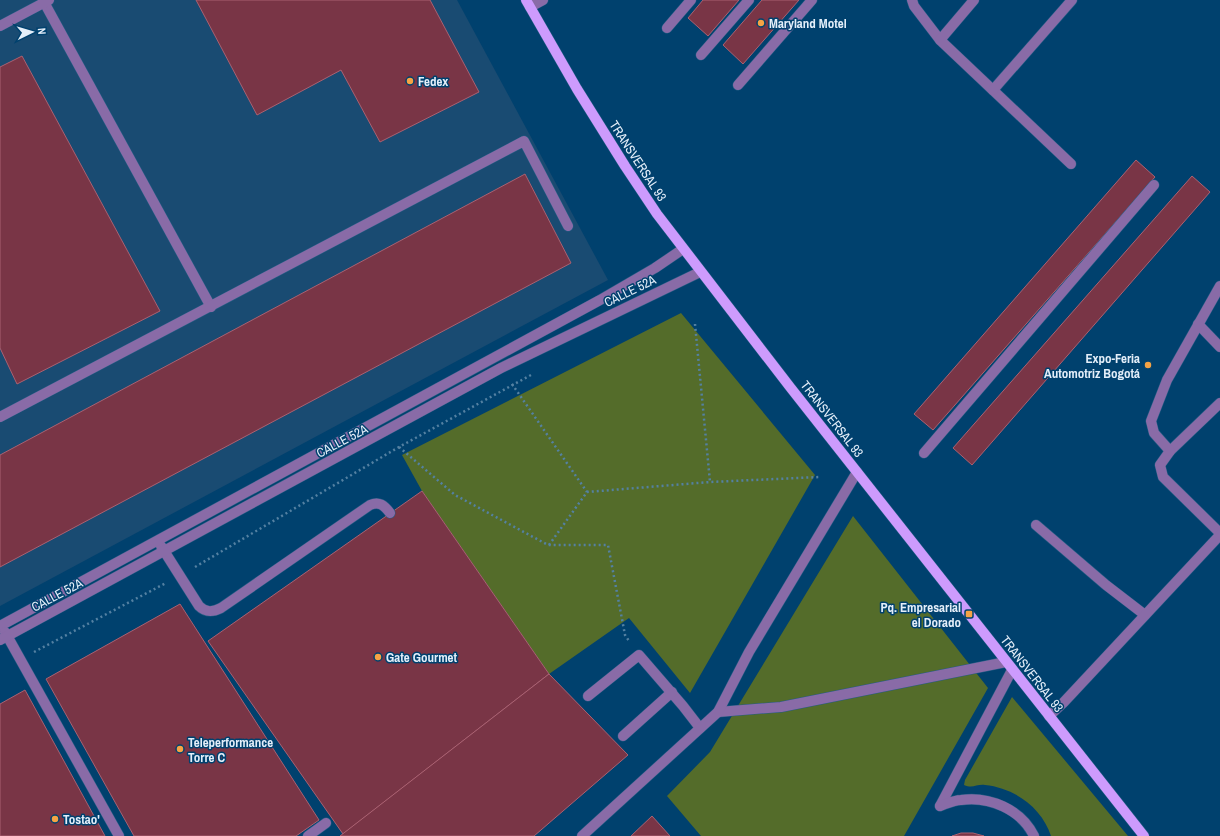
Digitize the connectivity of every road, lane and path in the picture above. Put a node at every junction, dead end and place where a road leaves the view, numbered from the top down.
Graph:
1 (543, 0) edge
2 (691, 0) edge
3 (749, 0) edge
4 (812, 0) edge
5 (912, 0) edge
6 (974, 0) edge
7 (1072, 0) edge
8 (46, 1) edge
9 (528, 3) edge
10 (0, 26) edge
11 (667, 28) dead end
12 (940, 40) junction
13 (701, 55) dead end
14 (738, 85) dead end
15 (993, 90) junction
16 (1071, 164) dead end
17 (1154, 185) dead end
18 (568, 226) dead end
19 (683, 249) junction
20 (700, 272) junction
21 (1220, 286) edge
22 (211, 307) junction
23 (694, 324) dead end
24 (1198, 324) junction
25 (1220, 347) edge
26 (501, 368) junction
27 (1220, 403) edge
28 (0, 417) edge
29 (388, 431) junction
30 (400, 447) junction
31 (1170, 451) junction
32 (924, 453) dead end
33 (857, 472) junction
34 (820, 476) dead end
35 (710, 482) junction
36 (587, 492) junction
37 (390, 513) dead end
38 (1036, 525) dead end
39 (1220, 534) edge
40 (159, 540) junction
41 (548, 545) junction
42 (164, 552) junction
43 (179, 576) junction
44 (1145, 615) junction
45 (1, 625) edge
46 (4, 638) edge
47 (638, 655) junction
48 (21, 659) junction
49 (1009, 666) junction
50 (672, 692) junction
51 (588, 696) dead end
52 (718, 712) junction
53 (1049, 716) junction
54 (700, 728) junction
55 (623, 736) dead end
56 (326, 823) dead end
57 (119, 836) edge
58 (308, 836) edge
59 (582, 836) edge
60 (1034, 836) edge
61 (1144, 836) edge

1 - 9 street
2 - 11 street
3 - 13 street
4 - 14 street
5 - 12 street
6 - 12 street
7 - 15 street
8 - 10 street
8 - 22 street
9 - 19 main road, TRANSVERSAL 93
12 - 15 street
15 - 16 street
17 - 32 street
18 - 22 street
19 - 20 main road, TRANSVERSAL 93
19 - 40 street, CALLE 52A
20 - 26 street, CALLE 52A
20 - 33 main road, TRANSVERSAL 93
21 - 24 street
22 - 28 street
23 - 35 path
24 - 25 street
24 - 31 street
26 - 29 street, CALLE 52A
26 - 36 path
27 - 31 street
29 - 30 path
29 - 42 street, CALLE 52A
30 - 41 path
30 - 43 path
31 - 39 street
33 - 49 main road, TRANSVERSAL 93
33 - 52 street
34 - 35 path
35 - 36 path
36 - 41 path
37 - 43 street
38 - 44 street
39 - 44 street
40 - 42 street
40 - 45 street, CALLE 52A
41 - 47 path
42 - 43 street
42 - 46 street, CALLE 52A
43 - 48 path
44 - 53 street
45 - 46 street
46 - 48 street
47 - 50 street
47 - 51 street
48 - 57 street
49 - 52 street
49 - 53 main road, TRANSVERSAL 93
49 - 60 street
50 - 54 street
50 - 55 street
52 - 54 street
53 - 61 main road, TRANSVERSAL 93
54 - 59 street
56 - 58 street

